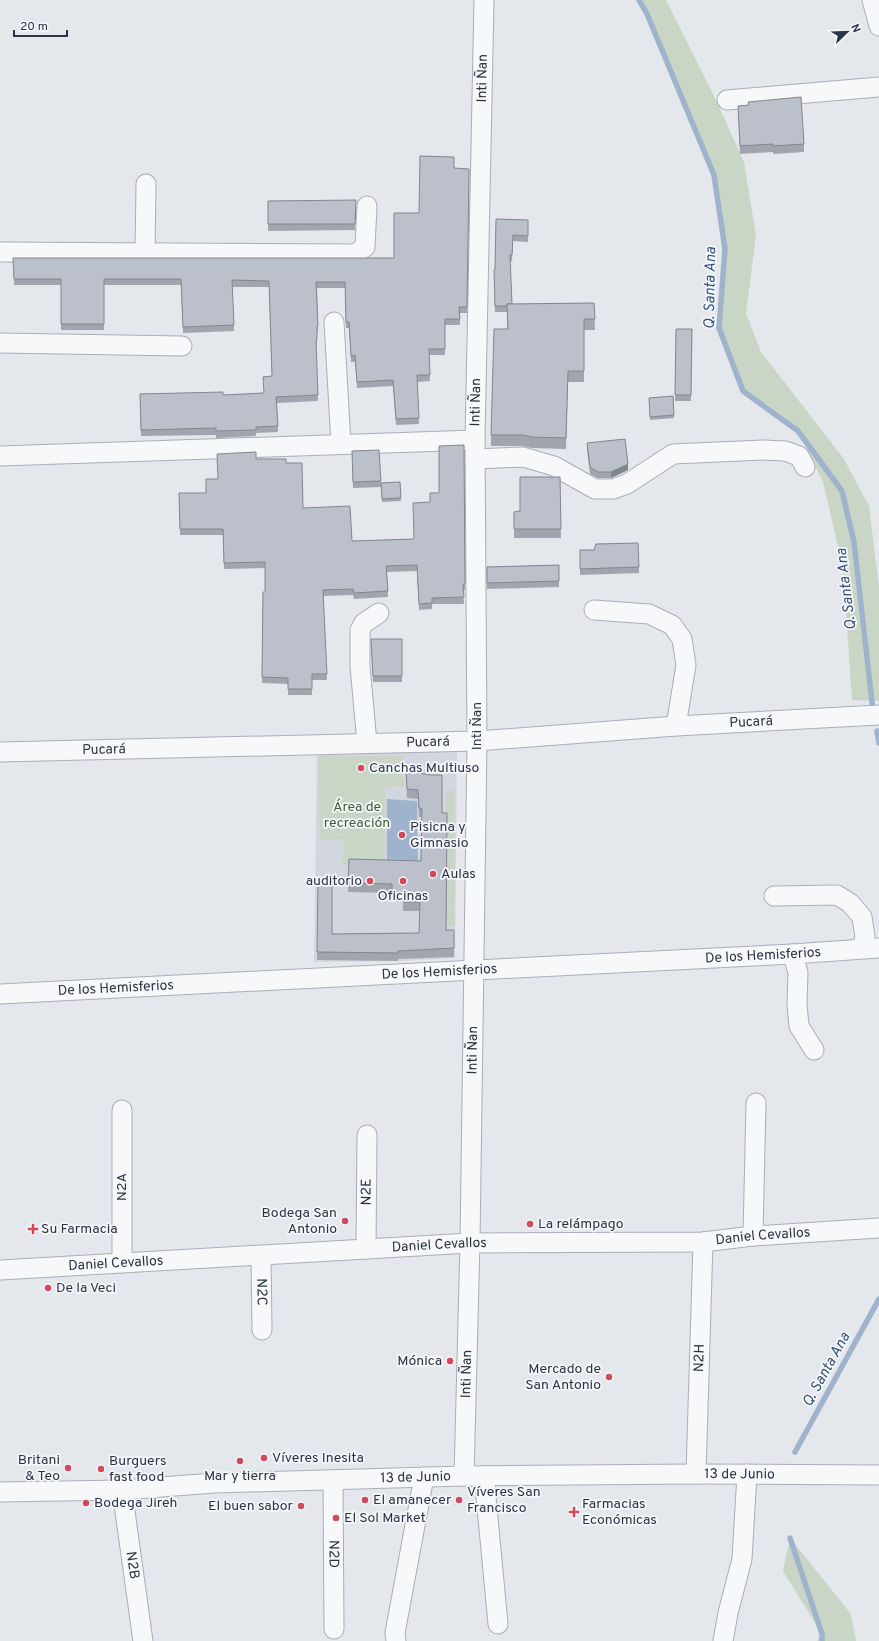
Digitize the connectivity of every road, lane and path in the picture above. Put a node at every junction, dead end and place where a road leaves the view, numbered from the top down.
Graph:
1 (484, 0) edge
2 (872, 0) edge
3 (879, 26) edge
4 (879, 87) edge
5 (728, 100) dead end
6 (146, 184) dead end
7 (367, 206) dead end
8 (0, 252) edge
9 (145, 254) junction
10 (334, 322) dead end
11 (0, 343) edge
12 (182, 346) dead end
13 (475, 440) junction
14 (341, 444) junction
15 (0, 456) edge
16 (475, 459) junction
17 (805, 467) dead end
18 (594, 610) dead end
19 (379, 613) dead end
20 (879, 715) edge
21 (676, 726) junction
22 (477, 740) junction
23 (366, 743) junction
24 (0, 752) edge
25 (774, 896) dead end
26 (871, 948) edge
27 (793, 954) junction
28 (473, 970) junction
29 (0, 994) edge
30 (814, 1050) dead end
31 (756, 1103) dead end
32 (122, 1110) dead end
33 (367, 1135) dead end
34 (879, 1228) edge
35 (753, 1236) junction
36 (703, 1242) junction
37 (470, 1243) junction
38 (366, 1249) junction
39 (261, 1255) junction
40 (122, 1263) junction
41 (0, 1270) edge
42 (262, 1330) dead end
43 (696, 1474) junction
44 (747, 1474) junction
45 (879, 1475) edge
46 (464, 1476) junction
47 (485, 1476) junction
48 (424, 1477) junction
49 (333, 1480) junction
50 (122, 1490) junction
51 (0, 1492) edge
52 (498, 1624) dead end
53 (334, 1629) dead end
54 (143, 1641) edge
55 (396, 1641) edge
56 (723, 1641) edge

1 - 13 street, Inti Ñan
2 - 3 street
4 - 5 street
6 - 9 street
7 - 9 street
8 - 9 street
10 - 14 street
11 - 12 street
13 - 14 street
13 - 16 street, Inti Ñan
14 - 15 street
16 - 17 street
16 - 22 street, Inti Ñan
18 - 21 street
19 - 23 street
20 - 21 street, Pucará
21 - 22 street, Pucará
22 - 23 street, Pucará
22 - 28 street, Inti Ñan
23 - 24 street, Pucará
25 - 26 street
26 - 27 street, De los Hemisferios
27 - 28 street, De los Hemisferios
27 - 30 street
28 - 29 street, De los Hemisferios
28 - 37 street, Inti Ñan
31 - 35 street
32 - 40 street, N2A
33 - 38 street, N2E
34 - 35 street, Daniel Cevallos
35 - 36 street, Daniel Cevallos
36 - 37 street, Daniel Cevallos
36 - 43 street, N2H
37 - 38 street, Daniel Cevallos
37 - 46 street, Inti Ñan
38 - 39 street, Daniel Cevallos
39 - 40 street, Daniel Cevallos
39 - 42 street, N2C
40 - 41 street, Daniel Cevallos
43 - 44 street, 13 de Junio
43 - 47 street, 13 de Junio
44 - 45 street, 13 de Junio
44 - 56 street
46 - 47 street, 13 de Junio
46 - 48 street, 13 de Junio
47 - 52 street
48 - 49 street, 13 de Junio
48 - 55 street
49 - 50 street, 13 de Junio
49 - 53 street, N2D
50 - 51 street, 13 de Junio
50 - 54 street, N2B

